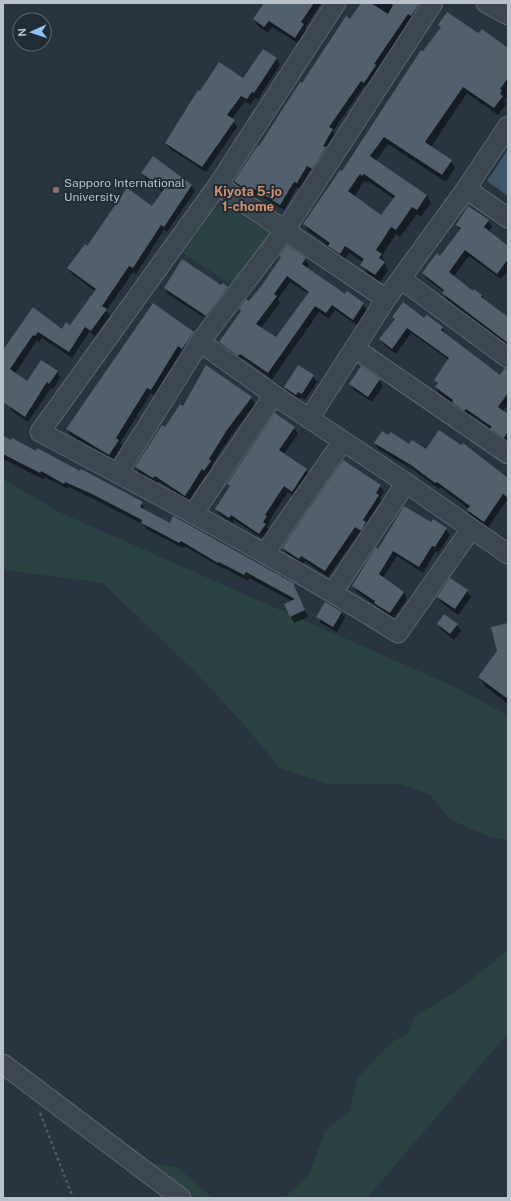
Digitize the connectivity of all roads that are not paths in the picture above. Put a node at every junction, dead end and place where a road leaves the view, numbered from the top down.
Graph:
1 (336, 3) edge
2 (433, 3) edge
3 (508, 126) edge
4 (218, 184) junction
5 (466, 189) junction
6 (508, 218) edge
7 (285, 230) junction
8 (401, 279) junction
9 (386, 299) junction
10 (200, 342) junction
11 (354, 348) junction
12 (508, 358) edge
13 (274, 396) junction
14 (309, 419) junction
15 (343, 441) junction
16 (508, 454) edge
17 (118, 473) junction
18 (406, 483) junction
19 (193, 514) junction
20 (471, 529) junction
21 (265, 553) junction
22 (508, 554) edge
23 (333, 592) junction
24 (3, 1064) edge
25 (181, 1198) edge

1 - 4 street
2 - 7 street
3 - 5 street
4 - 7 street
4 - 17 street
5 - 6 street
5 - 8 street
7 - 9 street
7 - 10 street
8 - 9 street
8 - 12 street
9 - 11 street
10 - 13 street
10 - 17 street
11 - 14 street
11 - 16 street
13 - 14 street
13 - 19 street
14 - 15 street
15 - 18 street
15 - 21 street
17 - 19 street
18 - 20 street
18 - 23 street
19 - 21 street
20 - 22 street
20 - 23 street
21 - 23 street
24 - 25 street

